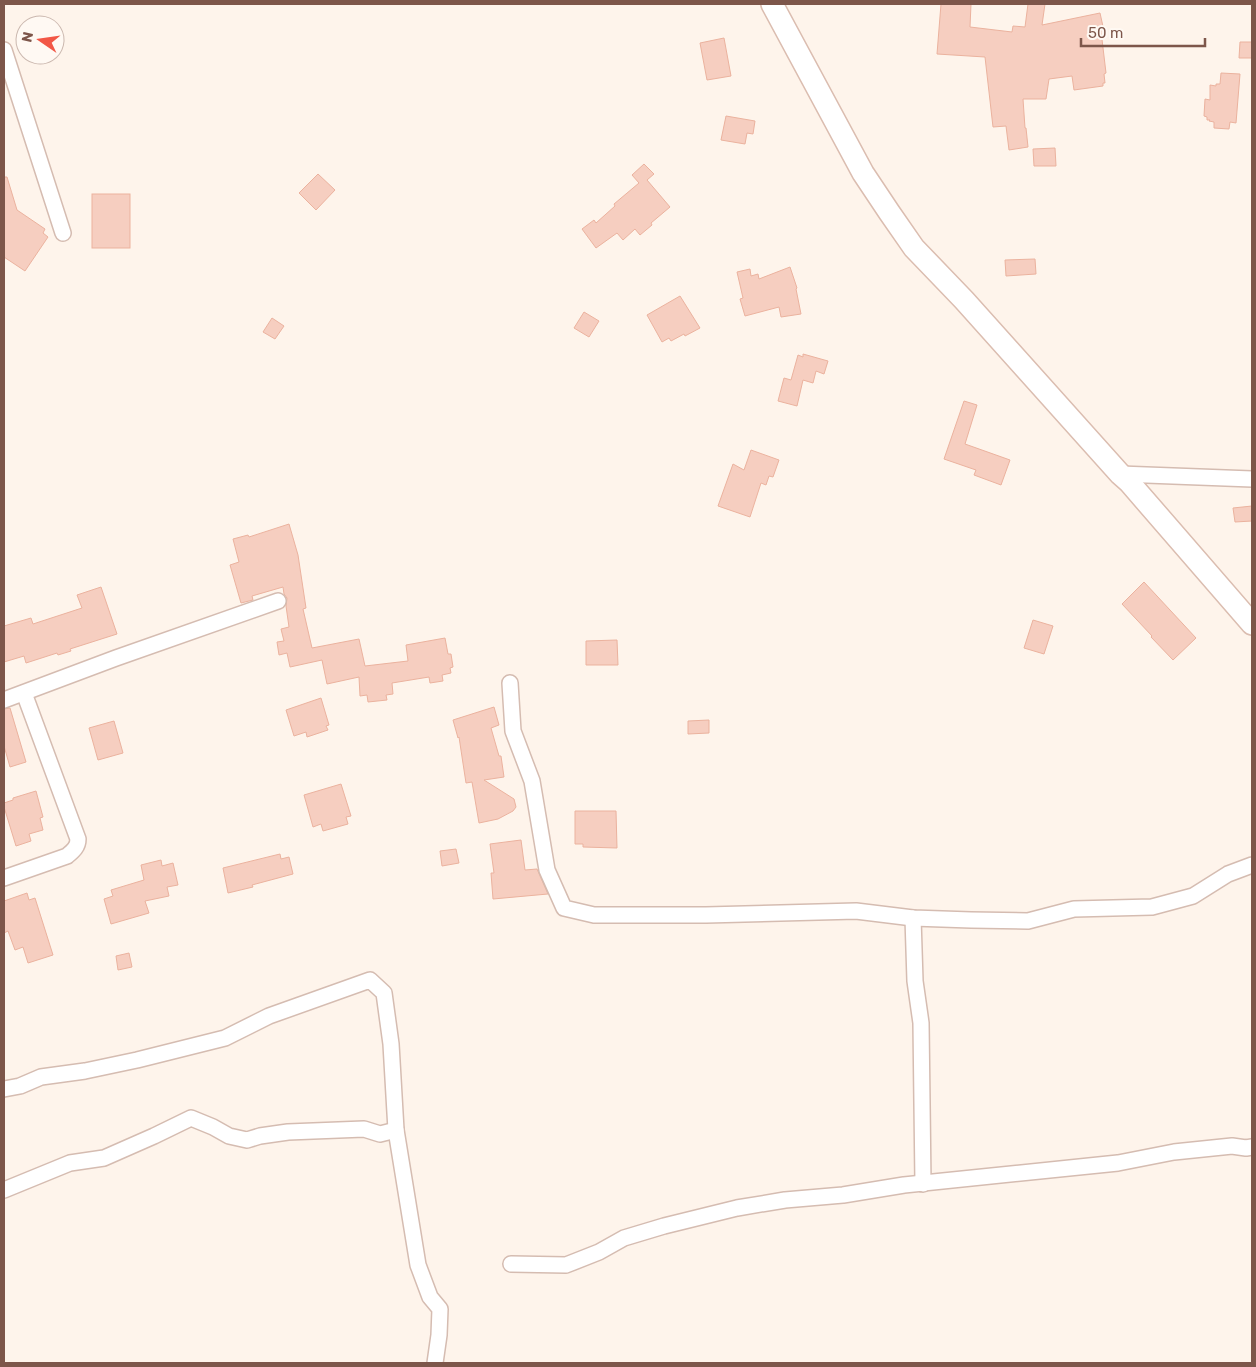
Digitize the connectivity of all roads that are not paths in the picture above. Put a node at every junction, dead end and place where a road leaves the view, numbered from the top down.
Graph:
1 (772, 4) edge
2 (4, 50) edge
3 (63, 234) dead end
4 (1120, 474) junction
5 (1252, 479) edge
6 (278, 602) dead end
7 (1252, 624) edge
8 (510, 683) dead end
9 (24, 692) junction
10 (4, 698) edge
11 (1252, 865) edge
12 (4, 878) edge
13 (913, 918) junction
14 (4, 1089) edge
15 (396, 1130) junction
16 (1252, 1147) edge
17 (923, 1184) junction
18 (4, 1190) edge
19 (511, 1264) dead end
20 (435, 1363) edge

1 - 4 street
2 - 3 street
4 - 5 street
4 - 7 street
6 - 9 street
8 - 13 street
9 - 10 street
9 - 12 street
11 - 13 street
13 - 17 street
14 - 15 street
15 - 18 street
15 - 20 street
16 - 17 street
17 - 19 street

